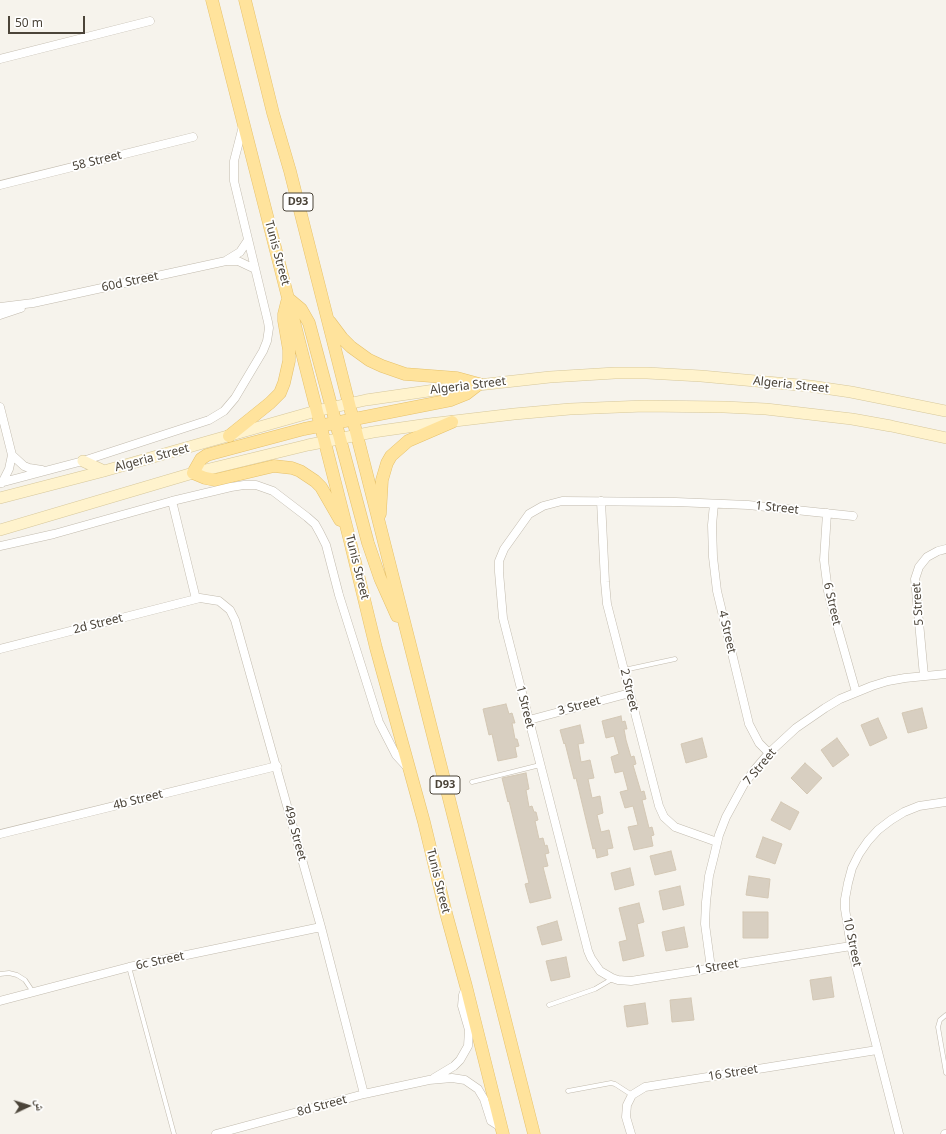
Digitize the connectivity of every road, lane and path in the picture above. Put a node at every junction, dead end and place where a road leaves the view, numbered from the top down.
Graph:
1 (212, 0) edge
2 (245, 0) edge
3 (150, 21) dead end
4 (0, 59) edge
5 (243, 125) junction
6 (193, 137) dead end
7 (0, 185) edge
8 (248, 240) junction
9 (226, 261) junction
10 (255, 269) junction
11 (288, 299) junction
12 (33, 303) junction
13 (0, 308) edge
14 (0, 315) edge
15 (327, 317) junction
16 (479, 384) junction
17 (349, 404) junction
18 (0, 407) edge
19 (331, 408) junction
20 (316, 411) junction
21 (946, 411) edge
22 (353, 420) junction
23 (452, 422) junction
24 (335, 423) junction
25 (320, 426) junction
26 (356, 435) junction
27 (229, 436) junction
28 (946, 438) edge
29 (339, 439) junction
30 (324, 442) junction
31 (12, 455) junction
32 (83, 461) junction
33 (47, 471) junction
34 (104, 471) junction
35 (193, 474) junction
36 (1, 483) edge
37 (0, 498) edge
38 (172, 501) junction
39 (601, 501) junction
40 (714, 504) junction
41 (827, 513) junction
42 (853, 516) dead end
43 (379, 525) junction
44 (0, 530) edge
45 (349, 537) junction
46 (0, 546) edge
47 (946, 549) edge
48 (196, 599) junction
49 (407, 635) junction
50 (0, 649) edge
51 (675, 658) dead end
52 (624, 670) junction
53 (946, 674) edge
54 (924, 676) junction
55 (856, 692) junction
56 (630, 693) junction
57 (529, 720) junction
58 (769, 754) junction
59 (540, 765) junction
60 (276, 766) junction
61 (409, 769) junction
62 (472, 782) dead end
63 (946, 802) edge
64 (0, 834) edge
65 (718, 842) junction
66 (321, 928) junction
67 (851, 946) junction
68 (129, 967) junction
69 (711, 968) junction
70 (0, 974) edge
71 (612, 978) junction
72 (466, 986) junction
73 (33, 992) junction
74 (0, 1001) edge
75 (548, 1005) dead end
76 (946, 1015) edge
77 (877, 1050) junction
78 (946, 1073) edge
79 (429, 1080) junction
80 (568, 1091) dead end
81 (364, 1094) junction
82 (632, 1095) junction
83 (503, 1131) edge
84 (174, 1134) edge
85 (216, 1134) edge
86 (534, 1134) edge
87 (631, 1134) edge
88 (899, 1134) edge

1 - 5 main road, Tunis Street / D93
2 - 15 main road, D93
3 - 4 street
5 - 8 street
5 - 11 main road, Tunis Street / D93
6 - 7 street, 58 Street
8 - 9 street, 60d Street
8 - 10 street
9 - 10 street, 60d Street
9 - 12 street, 60d Street
10 - 32 street
11 - 19 main road
11 - 20 main road, Tunis Street / D93
11 - 27 main road
12 - 13 street, 60d Street
12 - 14 street, 60d Street
15 - 16 main road
15 - 17 main road, D93
16 - 17 main road, Algeria Street
16 - 21 main road, Algeria Street
16 - 22 main road
17 - 19 main road, Algeria Street
17 - 22 main road, D93
18 - 31 street
19 - 20 main road, Algeria Street
19 - 24 main road
20 - 25 main road, Tunis Street / D93
20 - 27 main road, Algeria Street
22 - 24 main road
22 - 26 main road, D93
23 - 26 main road
23 - 28 main road
23 - 43 main road
24 - 25 main road
24 - 29 main road
25 - 30 main road, Tunis Street / D93
25 - 35 main road
26 - 29 main road
26 - 43 main road, D93
27 - 34 main road, Algeria Street
29 - 30 main road
29 - 49 main road
30 - 35 main road
30 - 45 main road, Tunis Street / D93
31 - 33 street
31 - 36 street
32 - 33 street
32 - 34 main road
33 - 36 street
34 - 37 main road, Algeria Street
35 - 44 main road
35 - 45 main road
38 - 46 street
38 - 48 street
38 - 61 street
39 - 40 street, 1 Street
39 - 52 street, 2 Street
39 - 57 street, 1 Street
40 - 41 street, 1 Street
40 - 58 street, 4 Street
41 - 42 street, 1 Street
41 - 55 street, 6 Street
43 - 49 main road, D93
45 - 61 main road, Tunis Street / D93
47 - 54 street, 5 Street
48 - 50 street, 2d Street
48 - 60 street, 49a Street
49 - 86 main road, D93
51 - 52 lane
52 - 56 street, 2 Street
53 - 54 street, 7 Street
54 - 55 street, 7 Street
55 - 58 street, 7 Street
56 - 57 street, 3 Street
56 - 65 street, 2 Street
57 - 59 street, 1 Street
58 - 65 street, 7 Street
59 - 62 lane
59 - 71 street, 1 Street
60 - 64 street, 4b Street
60 - 66 street, 49a Street
61 - 72 main road, Tunis Street / D93
63 - 67 street, 10 Street
65 - 69 street, 7 Street
66 - 68 street, 6c Street
66 - 81 street, 49a Street
67 - 69 street, 1 Street
67 - 77 street, 10 Street
68 - 73 street, 6c Street
68 - 84 lane
69 - 71 street, 1 Street
70 - 73 lane
71 - 75 lane
72 - 79 street, 8d Street
72 - 83 main road, Tunis Street / D93
73 - 74 street, 6c Street
76 - 78 lane
77 - 82 street, 16 Street
77 - 88 street, 10 Street
79 - 81 street, 8d Street
79 - 83 street, 8d Street
80 - 82 lane
81 - 85 street, 8d Street
82 - 87 street

